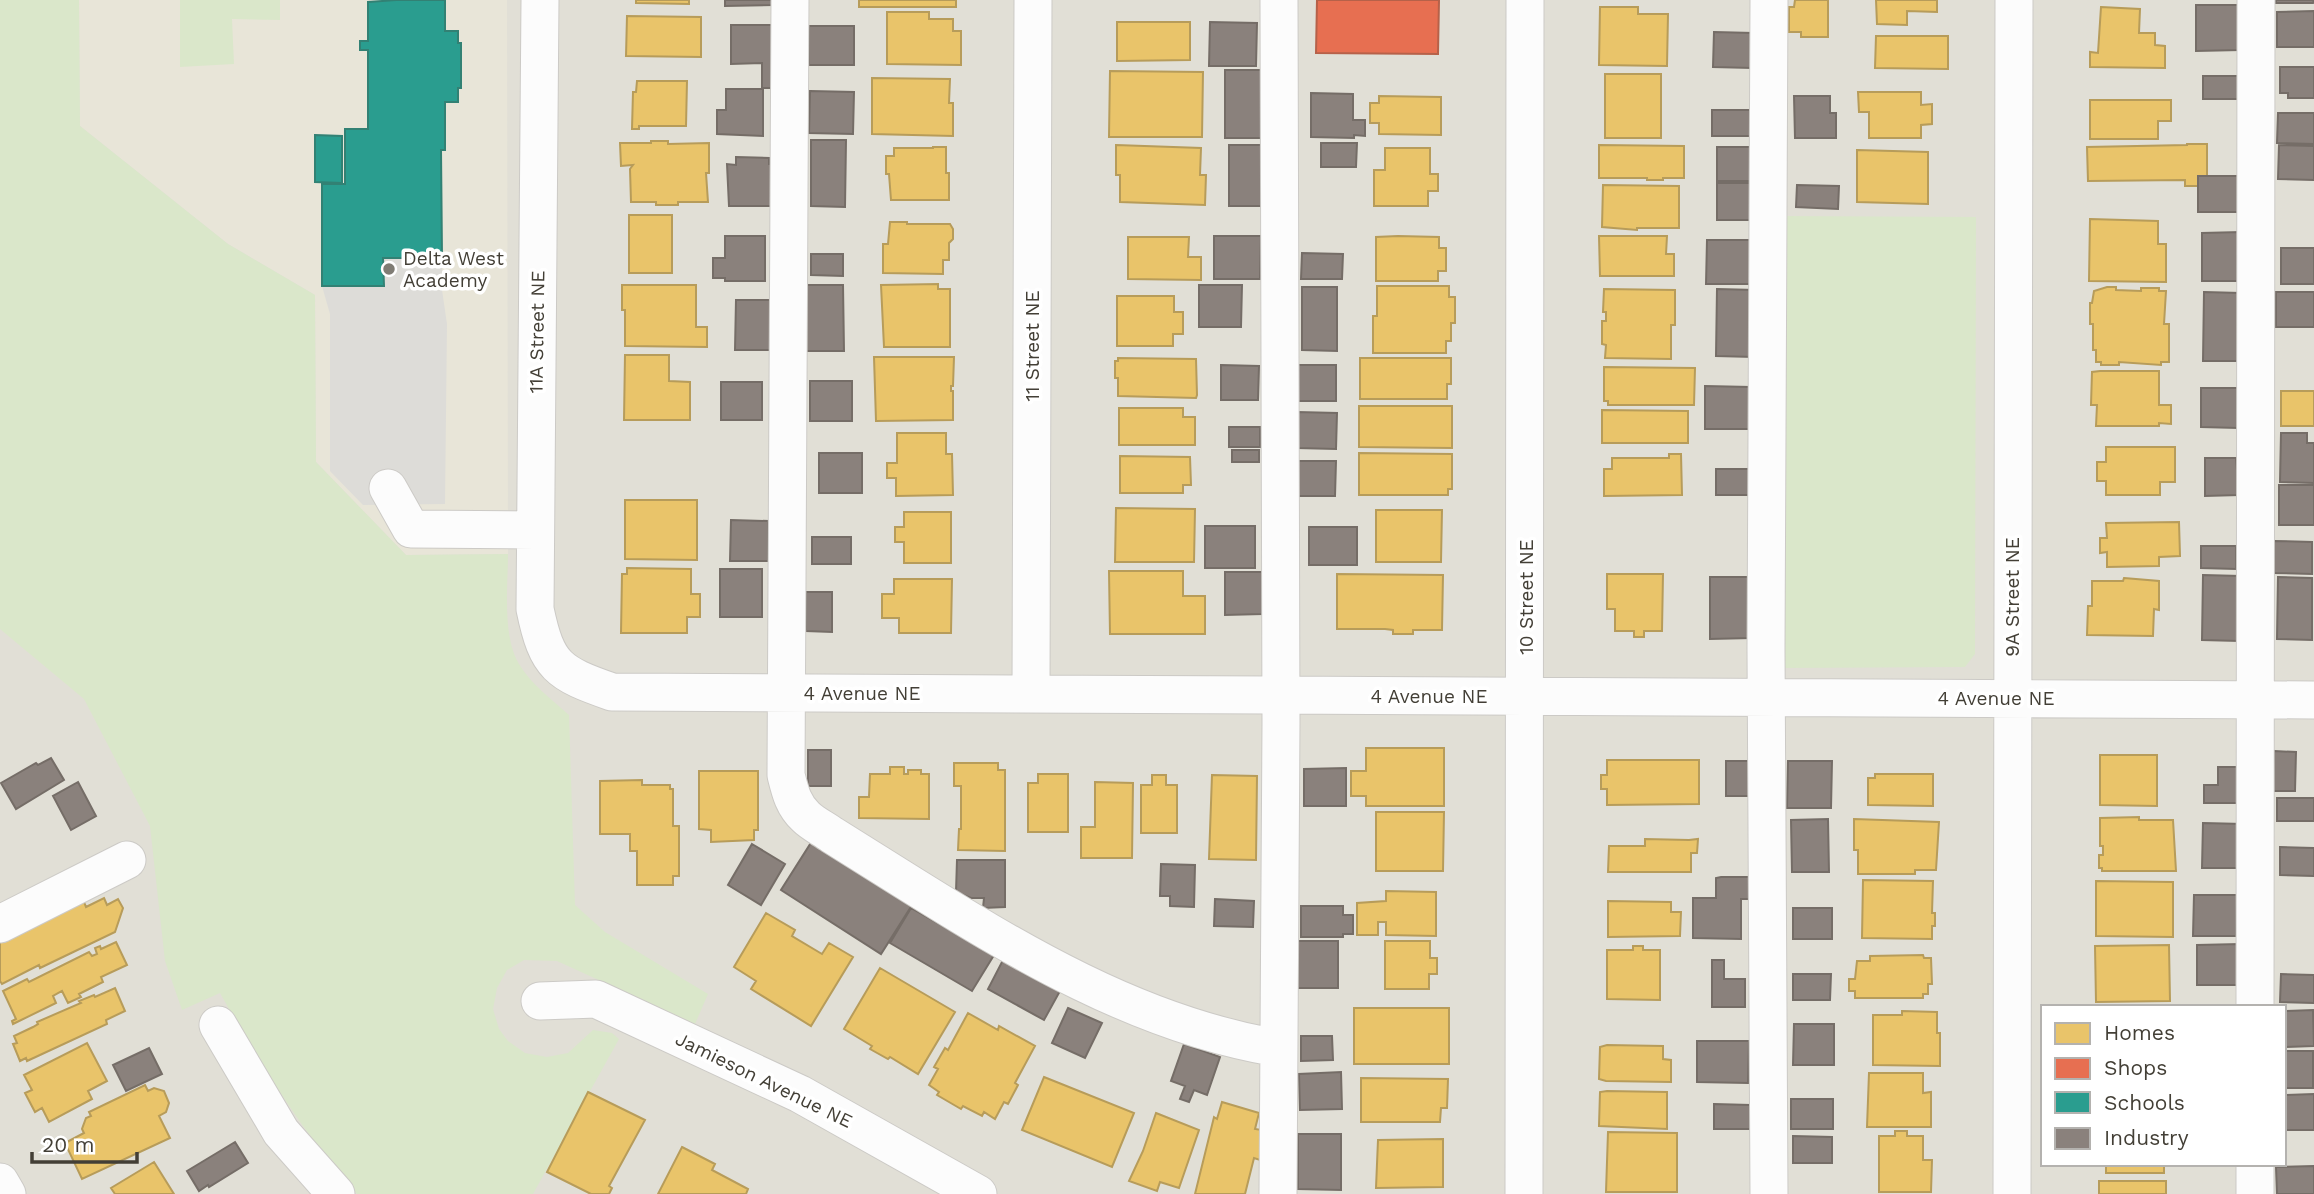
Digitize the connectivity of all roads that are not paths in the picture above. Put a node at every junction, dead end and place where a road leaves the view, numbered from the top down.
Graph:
1 (540, 0) edge
2 (790, 0) edge
3 (1033, 0) edge
4 (1279, 0) edge
5 (1525, 0) edge
6 (1769, 0) edge
7 (2014, 0) edge
8 (2256, 0) edge
9 (388, 488) dead end
10 (535, 530) junction
11 (554, 661) joint
12 (788, 693) junction
13 (1031, 693) junction
14 (1281, 696) junction
15 (1526, 696) junction
16 (1767, 696) junction
17 (2012, 699) junction
18 (2257, 700) junction
19 (2314, 700) edge
20 (127, 860) dead end
21 (0, 924) edge
22 (540, 1000) dead end
23 (2255, 1005) edge
24 (218, 1025) dead end
25 (1278, 1048) junction
26 (2255, 1166) edge
27 (0, 1182) edge
28 (7, 1194) edge
29 (336, 1194) edge
30 (978, 1194) edge
31 (1278, 1194) edge
32 (1524, 1194) edge
33 (1769, 1194) edge
34 (2012, 1194) edge
35 (2255, 1194) edge

1 - 10 street, 11A Street NE
2 - 12 street
3 - 13 street, 11 Street NE
4 - 14 street
5 - 15 street, 10 Street NE
6 - 16 street
7 - 17 street, 9A Street NE
8 - 18 street
9 - 10 street
10 - 11 street, 11A Street NE
11 - 12 street, 4 Avenue NE
12 - 13 street, 4 Avenue NE
12 - 25 street
13 - 14 street, 4 Avenue NE
14 - 15 street, 4 Avenue NE
14 - 25 street
15 - 16 street, 4 Avenue NE
15 - 32 street, 10 Street NE
16 - 17 street, 4 Avenue NE
16 - 33 street
17 - 18 street, 4 Avenue NE
17 - 34 street, 9A Street NE
18 - 19 street, 4 Avenue NE
18 - 23 street
20 - 21 street
22 - 30 street, Jamieson Avenue NE
24 - 29 street
25 - 31 street
26 - 35 street
27 - 28 street

